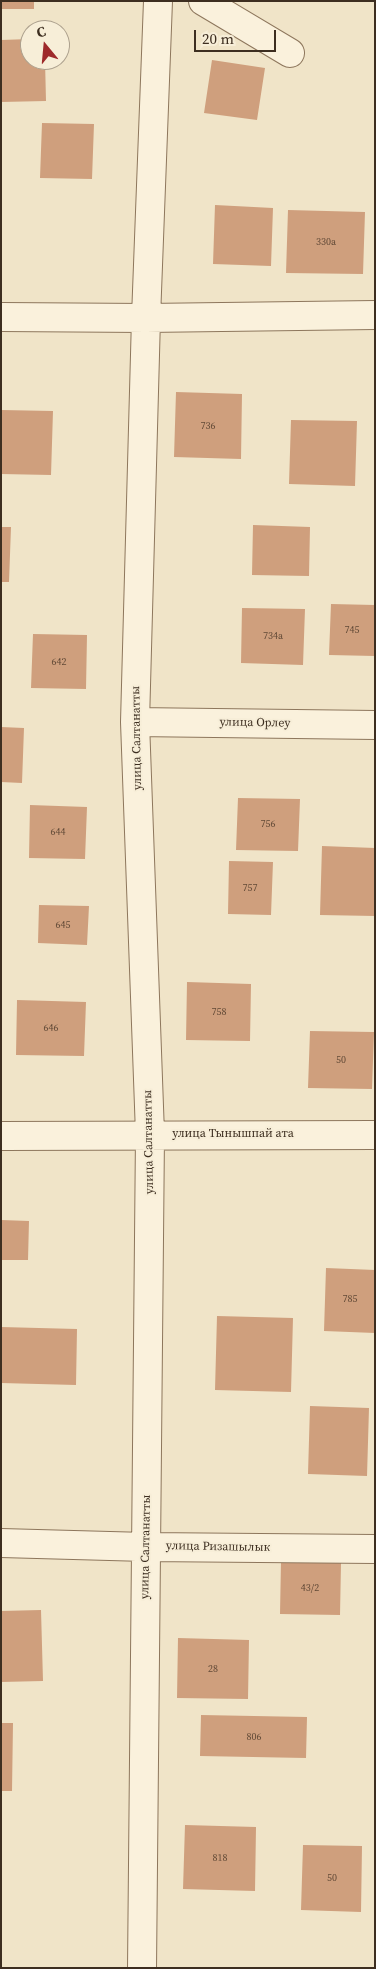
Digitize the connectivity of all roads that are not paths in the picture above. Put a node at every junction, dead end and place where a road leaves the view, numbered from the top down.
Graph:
1 (158, 1) edge
2 (203, 1) edge
3 (290, 53) dead end
4 (375, 315) edge
5 (1, 317) edge
6 (146, 318) junction
7 (135, 722) junction
8 (375, 725) edge
9 (150, 1134) junction
10 (375, 1135) edge
11 (1, 1136) edge
12 (1, 1543) edge
13 (146, 1547) junction
14 (375, 1549) edge
15 (142, 1968) edge

1 - 6 street, улица Салтанатты
2 - 3 street
4 - 6 street
5 - 6 street
6 - 7 street, улица Салтанатты
7 - 8 street, улица Орлеу
7 - 9 street, улица Салтанатты
9 - 10 street, улица Тынышпай ата
9 - 11 street, улица Тынышпай ата
9 - 13 street, улица Салтанатты
12 - 13 street, улица Ризашылык
13 - 14 street, улица Ризашылык
13 - 15 street, улица Салтанатты

